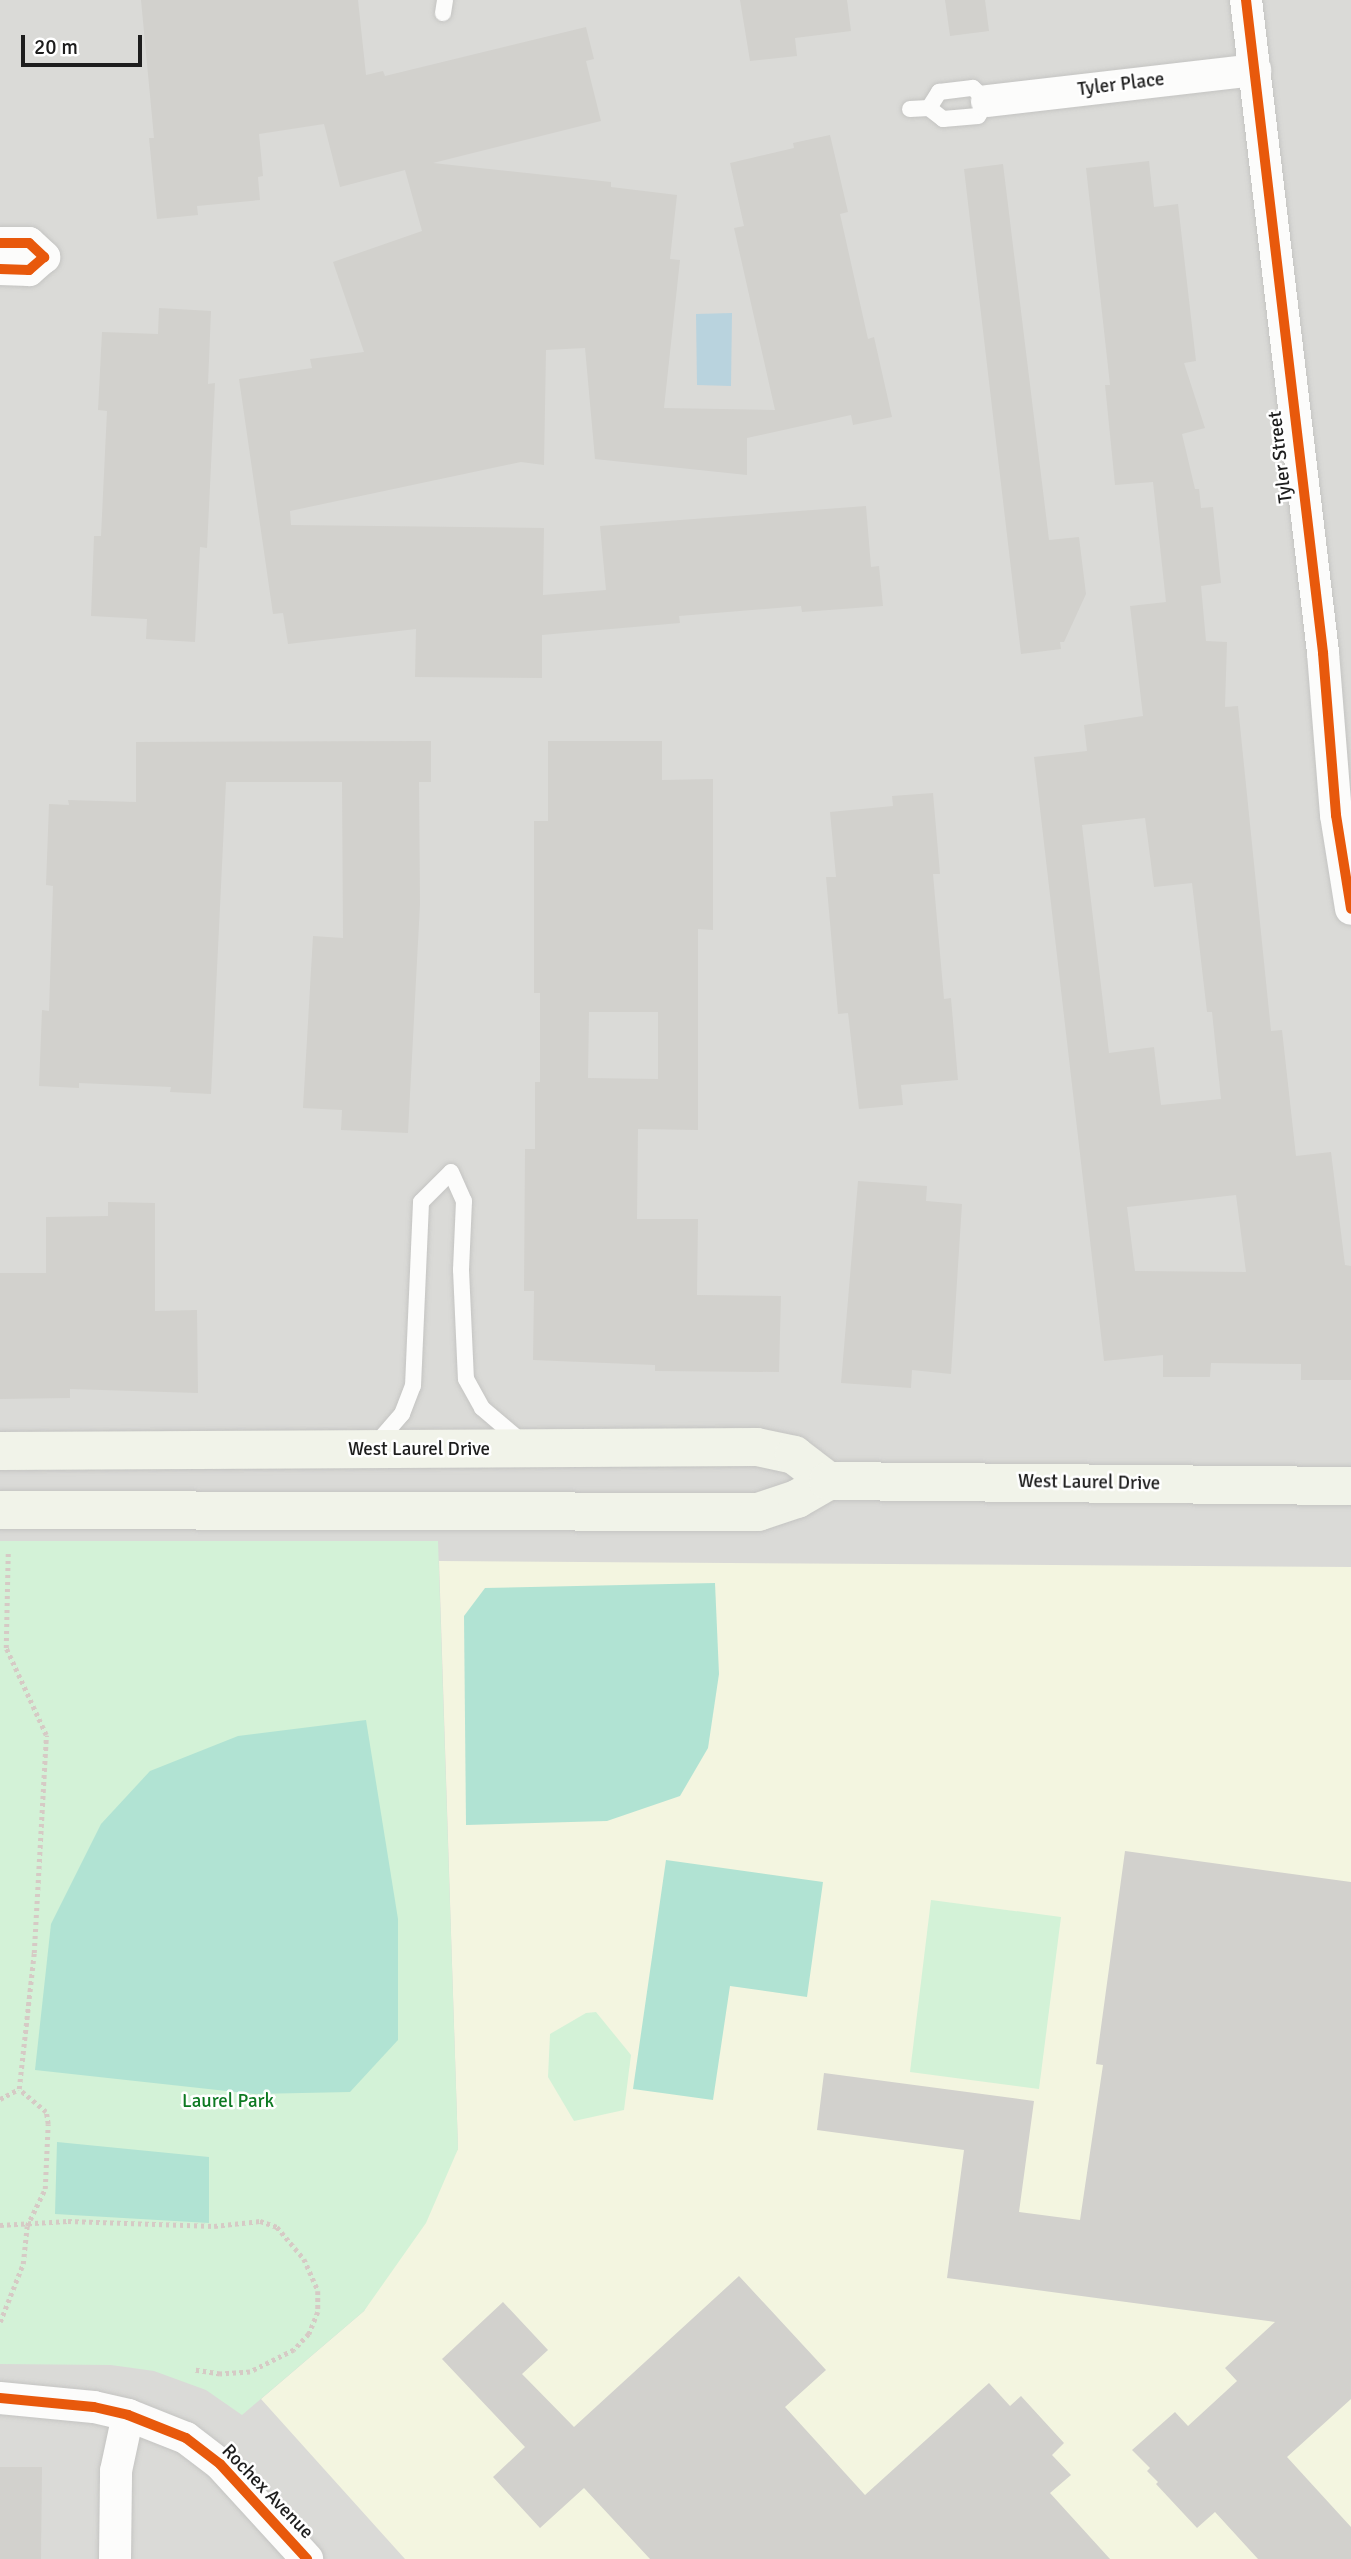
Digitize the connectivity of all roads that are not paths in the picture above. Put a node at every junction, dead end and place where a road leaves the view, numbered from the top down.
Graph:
1 (1246, 0) edge
2 (1255, 70) junction
3 (987, 101) junction
4 (929, 108) junction
5 (910, 109) dead end
6 (0, 243) edge
7 (0, 269) edge
8 (1343, 814) edge
9 (1351, 909) edge
10 (371, 1450) junction
11 (532, 1450) junction
12 (0, 1451) edge
13 (828, 1481) junction
14 (1351, 1486) edge
15 (0, 1510) edge
16 (0, 2398) edge
17 (128, 2415) junction
18 (115, 2559) edge
19 (307, 2559) edge

1 - 2 street, Tyler Street
2 - 3 street, Tyler Place
2 - 8 street, Tyler Street
3 - 4 lane
3 - 4 lane
4 - 5 lane
6 - 7 street
8 - 9 street, Tyler Street
10 - 11 main road, West Laurel Drive
10 - 11 lane
10 - 12 main road, West Laurel Drive
11 - 13 main road, West Laurel Drive
13 - 14 main road, West Laurel Drive
13 - 15 main road
16 - 17 street, Rochex Avenue
17 - 18 street
17 - 19 street, Rochex Avenue

